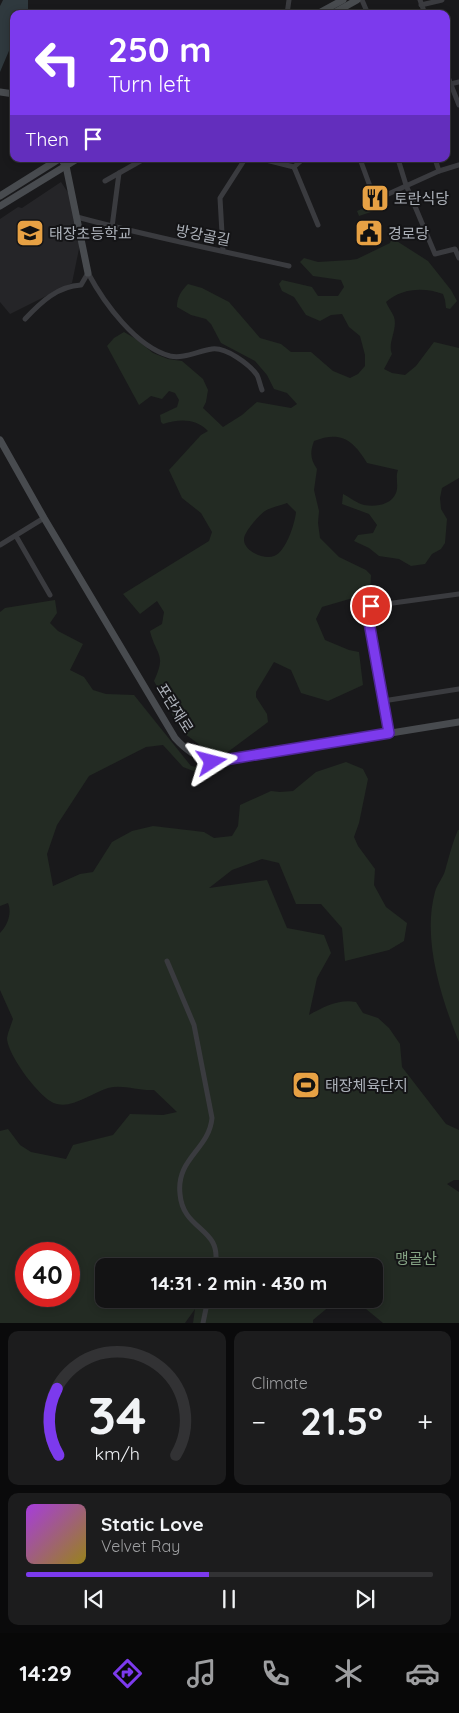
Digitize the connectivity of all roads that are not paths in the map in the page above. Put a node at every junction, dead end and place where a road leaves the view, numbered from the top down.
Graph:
1 (343, 0) edge
2 (357, 0) edge
3 (442, 0) edge
4 (421, 2) edge
5 (325, 10) edge
6 (339, 10) edge
7 (450, 88) edge
8 (459, 105) edge
9 (55, 162) edge
10 (63, 162) edge
11 (72, 162) edge
12 (139, 162) edge
13 (242, 162) edge
14 (276, 162) edge
15 (299, 162) edge
16 (361, 162) edge
17 (399, 162) edge
18 (436, 162) edge
19 (459, 165) edge
20 (66, 166) junction
21 (294, 166) junction
22 (438, 171) junction
23 (119, 173) junction
24 (105, 181) dead end
25 (406, 185) junction
26 (15, 187) junction
27 (20, 194) junction
28 (0, 196) edge
29 (0, 206) edge
30 (77, 217) junction
31 (318, 225) dead end
32 (112, 227) junction
33 (223, 251) junction
34 (459, 258) edge
35 (289, 266) dead end
36 (88, 273) junction
37 (25, 319) dead end
38 (262, 390) dead end
39 (0, 440) edge
40 (3, 451) edge
41 (44, 518) junction
42 (16, 536) junction
43 (0, 545) edge
44 (459, 594) edge
45 (50, 595) dead end
46 (459, 690) edge
47 (383, 701) junction
48 (459, 722) edge
49 (389, 733) junction
50 (167, 961) dead end
51 (216, 1258) edge
52 (206, 1308) edge
53 (203, 1323) edge

1 - 5 street
2 - 6 street
3 - 4 street
7 - 8 street
9 - 26 street
10 - 20 street
11 - 20 street
12 - 23 street
13 - 33 street
14 - 21 street
15 - 21 street
16 - 25 street
17 - 25 street
18 - 22 street
19 - 22 street
20 - 27 street
20 - 30 street
21 - 31 street
22 - 25 street
23 - 24 street
23 - 32 street
25 - 34 street
26 - 27 street
26 - 28 street
27 - 29 street
30 - 32 street, 방강골길
30 - 36 street
32 - 33 street, 방강골길
33 - 35 street, 방강골길
36 - 37 street
36 - 38 street
39 - 40 street, 포란재로
40 - 41 street, 포란재로
41 - 42 street
41 - 49 street, 포란재로
42 - 43 street
42 - 45 street
44 - 47 street
46 - 47 street
47 - 49 street
48 - 49 street, 포란재로
50 - 51 street
52 - 53 street

